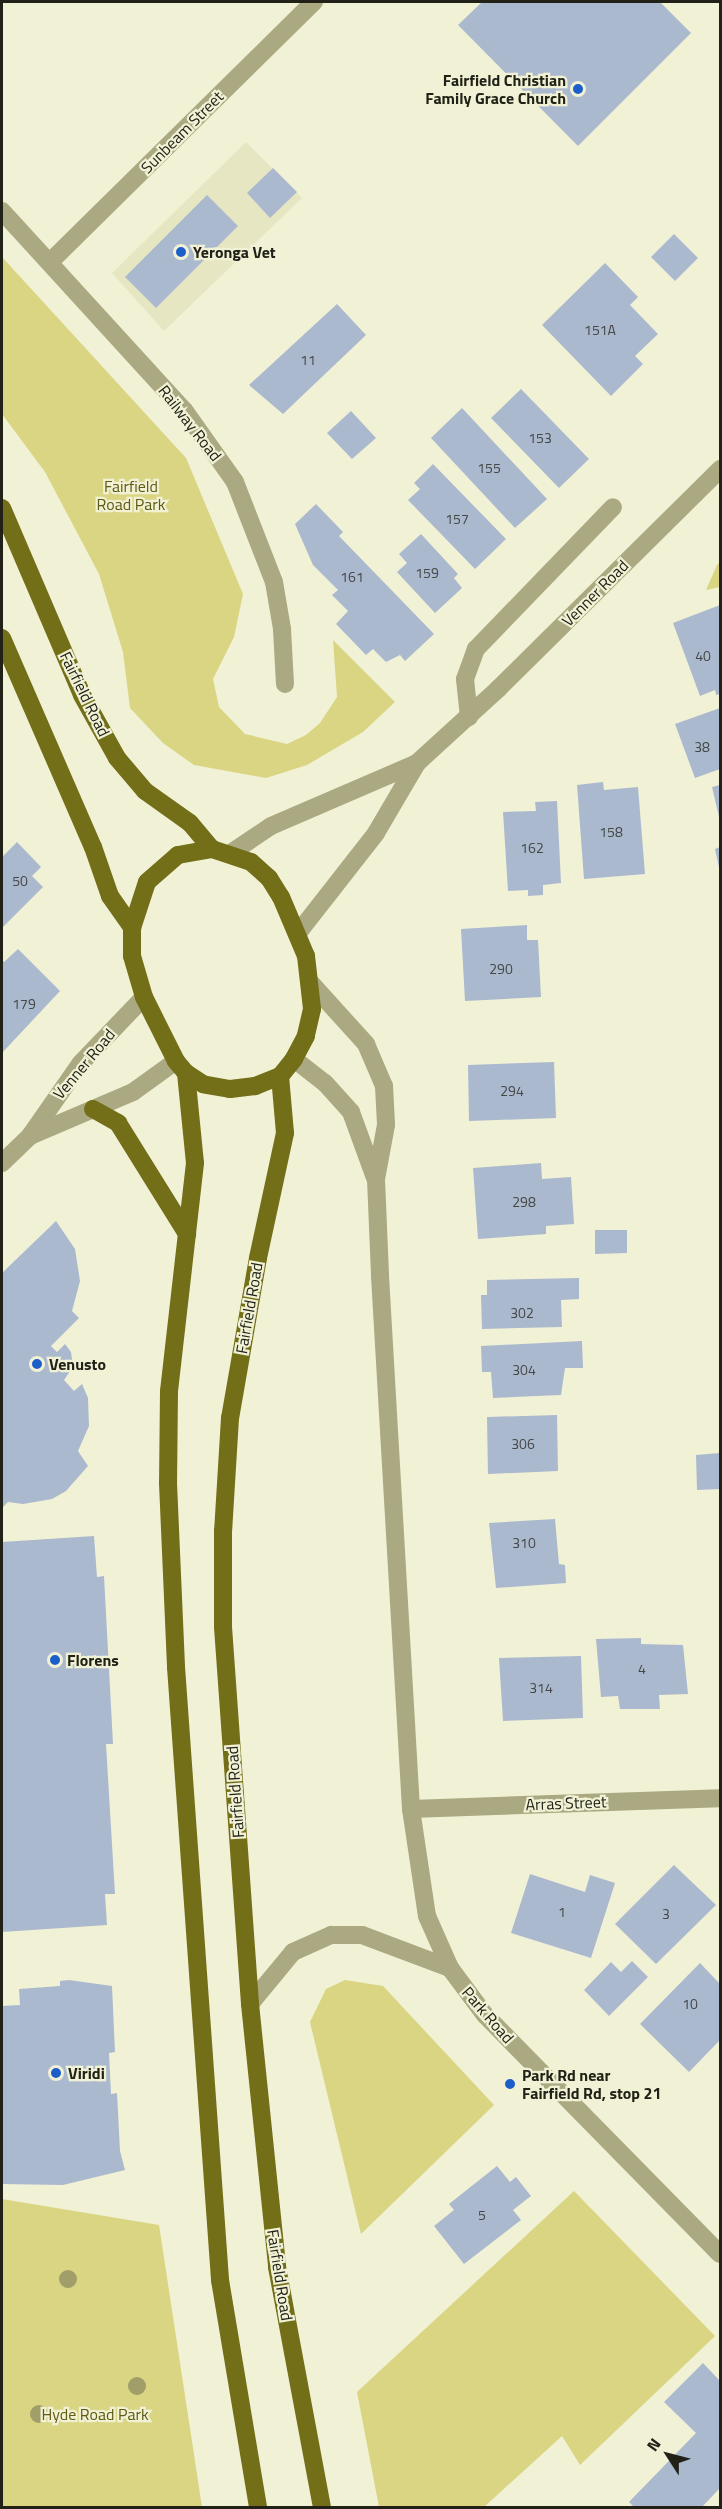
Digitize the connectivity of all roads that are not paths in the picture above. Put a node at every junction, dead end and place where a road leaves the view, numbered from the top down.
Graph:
1 (314, 2) edge
2 (2, 212) edge
3 (50, 262) junction
4 (720, 469) edge
5 (613, 507) dead end
6 (2, 508) edge
7 (2, 638) edge
8 (285, 684) dead end
9 (469, 717) junction
10 (417, 764) junction
11 (212, 849) junction
12 (231, 853) junction
13 (132, 928) junction
14 (298, 933) junction
15 (310, 982) junction
16 (144, 997) junction
17 (294, 1059) junction
18 (181, 1067) junction
19 (280, 1076) junction
20 (93, 1110) junction
21 (30, 1136) junction
22 (2, 1163) edge
23 (376, 1179) junction
24 (187, 1234) junction
25 (720, 1798) edge
26 (411, 1809) junction
27 (450, 1968) junction
28 (250, 2004) junction
29 (720, 2254) edge
30 (258, 2508) edge
31 (322, 2508) edge

1 - 3 street, Sunbeam Street
2 - 3 street, Railway Road
3 - 8 street, Railway Road
4 - 9 street, Venner Road
5 - 9 street
6 - 11 main road, Fairfield Road
7 - 13 main road
9 - 10 street, Venner Road
10 - 12 street, Venner Road
10 - 14 street, Venner Road
11 - 12 main road
11 - 13 main road
12 - 14 main road
13 - 16 main road
14 - 15 main road
15 - 17 main road
15 - 23 street
16 - 18 main road
16 - 21 street, Venner Road
17 - 19 main road
17 - 23 street
18 - 19 main road
18 - 20 street, Venner Road
18 - 24 main road
19 - 28 main road, Fairfield Road
20 - 21 street, Venner Road
20 - 24 main road
21 - 22 street, Venner Road
23 - 26 street
24 - 30 main road
25 - 26 street, Arras Street
26 - 27 street, Park Road
27 - 28 street
27 - 29 street, Park Road
28 - 31 main road, Fairfield Road

